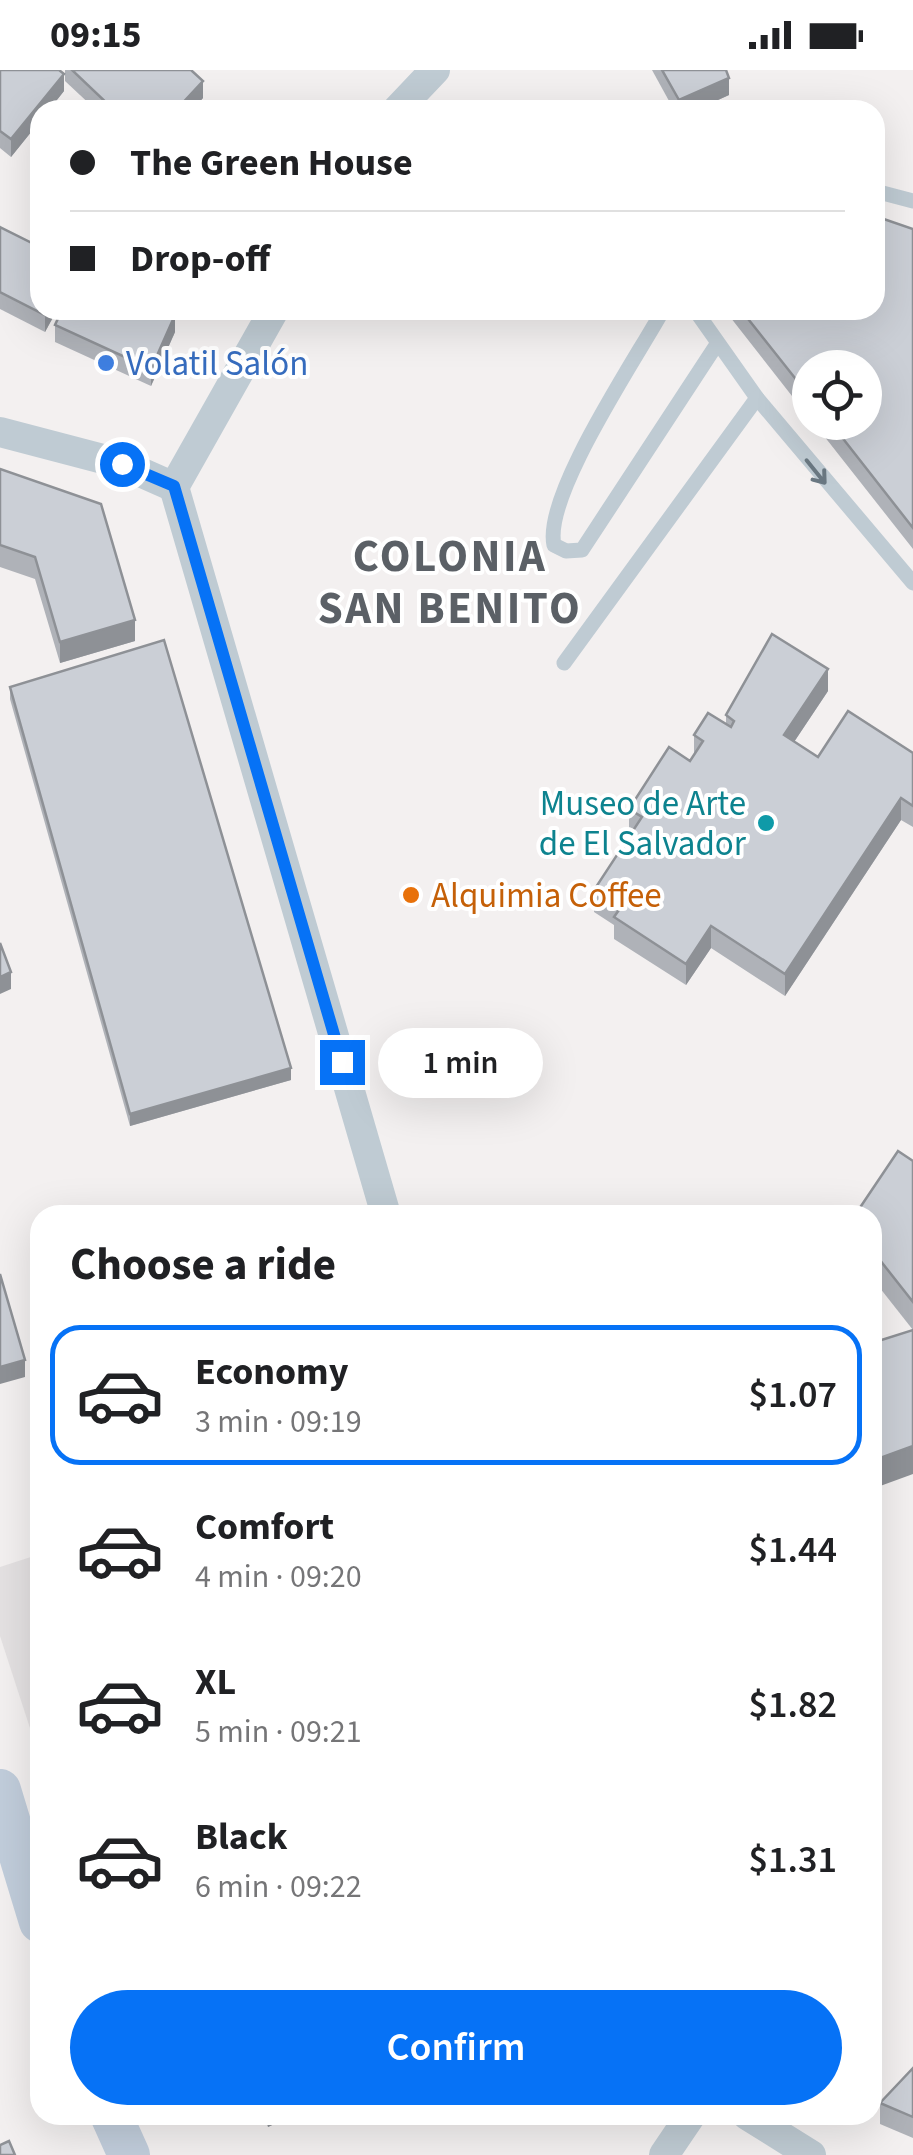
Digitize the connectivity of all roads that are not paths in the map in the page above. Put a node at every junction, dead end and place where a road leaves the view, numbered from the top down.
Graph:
1 (435, 70) edge
2 (406, 100) edge
3 (885, 194) edge
4 (913, 201) edge
5 (268, 320) edge
6 (657, 320) edge
7 (701, 320) edge
8 (717, 344) junction
9 (757, 398) junction
10 (0, 432) edge
11 (174, 486) junction
12 (913, 583) edge
13 (564, 663) dead end
14 (383, 1205) edge
15 (0, 1790) edge
16 (30, 1889) edge
17 (116, 2125) edge
18 (684, 2125) edge
19 (763, 2125) edge
20 (129, 2155) edge
21 (664, 2155) edge
22 (811, 2155) edge

1 - 2 street
3 - 4 lane
5 - 11 street
6 - 8 lane
7 - 8 lane
8 - 9 lane
9 -> 12 lane
9 - 13 lane
10 - 11 street
11 - 14 street
15 - 16 street
17 - 20 street
18 - 21 street
19 - 22 street

